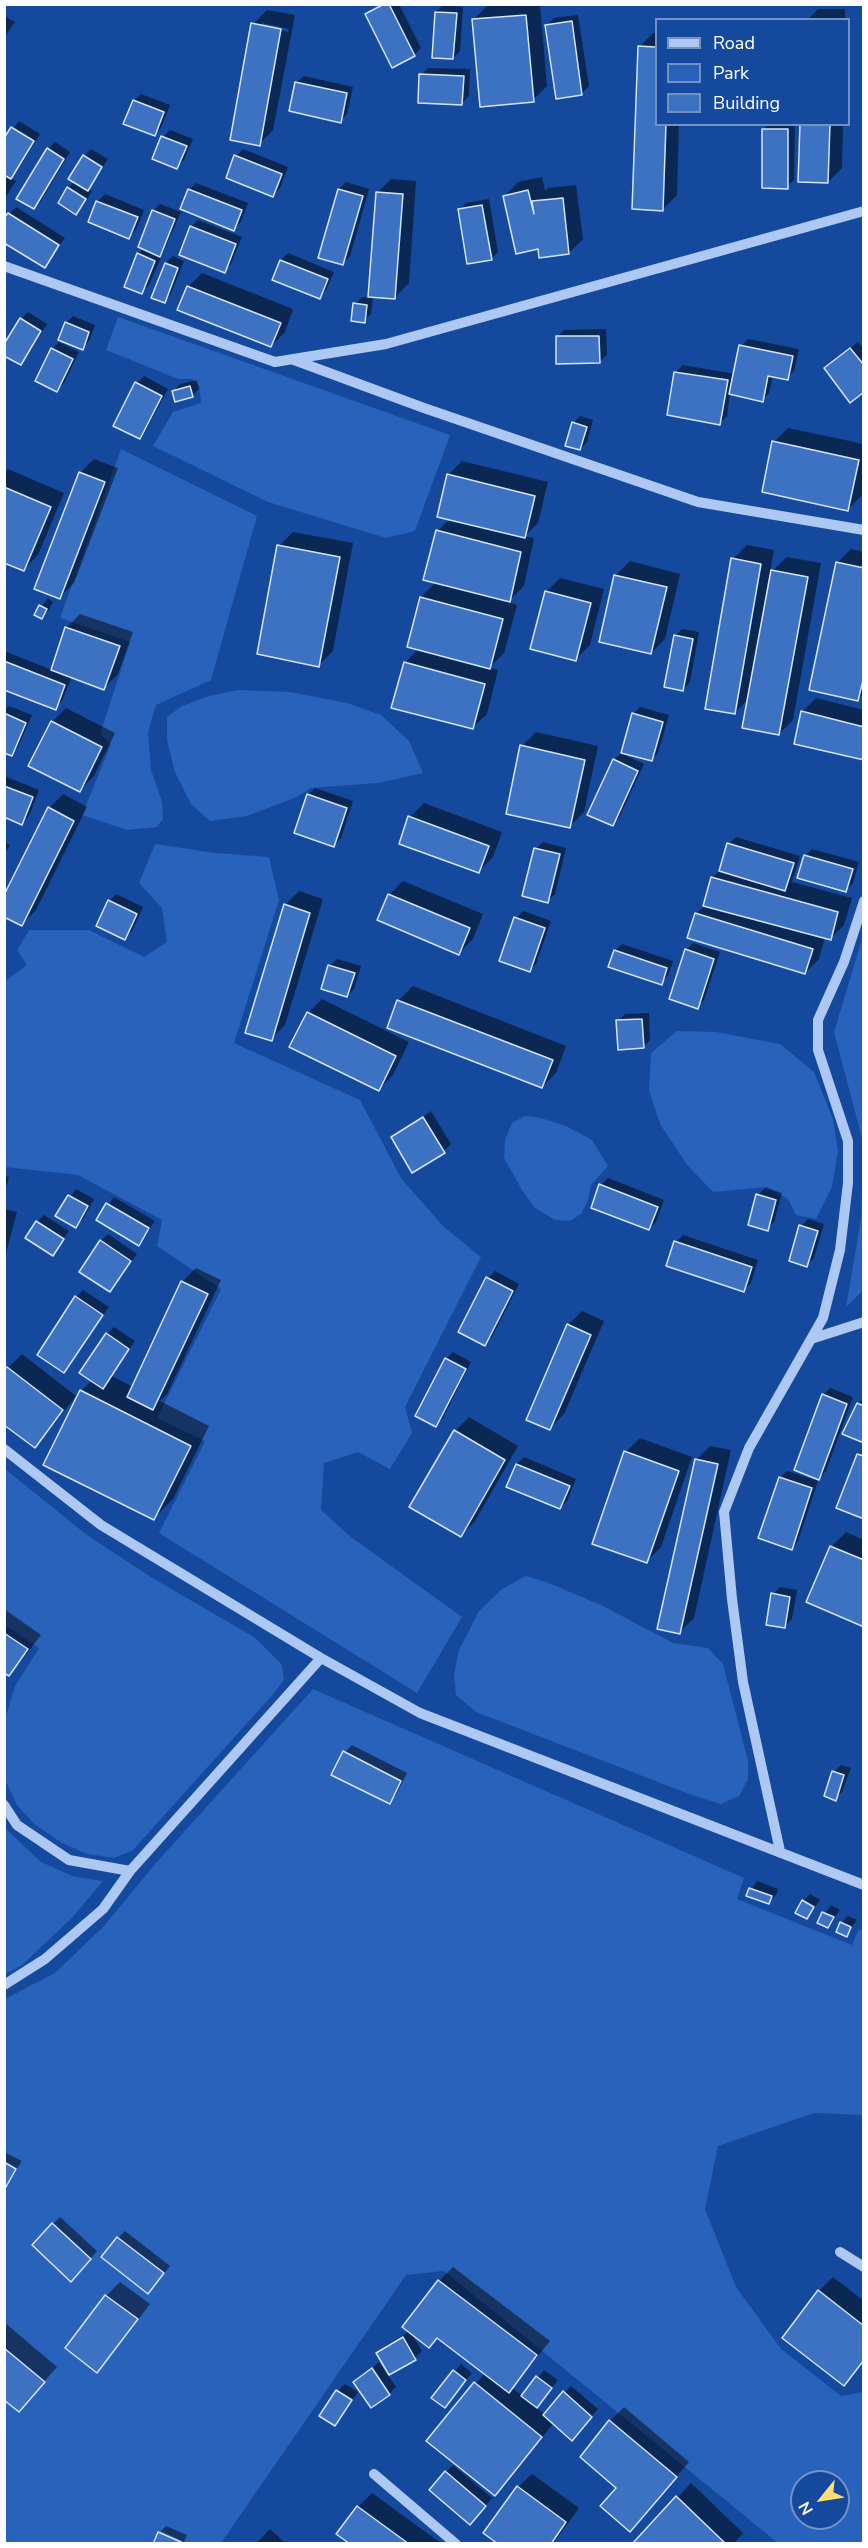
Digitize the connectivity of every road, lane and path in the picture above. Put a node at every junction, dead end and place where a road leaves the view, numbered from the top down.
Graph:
1 (864, 211) edge
2 (4, 266) edge
3 (293, 359) junction
4 (864, 530) edge
5 (864, 901) edge
6 (864, 1322) edge
7 (811, 1339) junction
8 (4, 1449) edge
9 (321, 1658) junction
10 (4, 1805) edge
11 (780, 1851) junction
12 (130, 1871) junction
13 (864, 1885) edge
14 (4, 1985) edge
15 (840, 2252) dead end
16 (864, 2267) edge
17 (374, 2474) dead end
18 (456, 2544) edge

1 - 3 street
2 - 3 street
3 - 4 street
5 - 7 street
6 - 7 street
7 - 11 street
8 - 9 street
9 - 11 street
9 - 12 street
10 - 12 street
11 - 13 street
12 - 14 street
15 - 16 street
17 - 18 street

